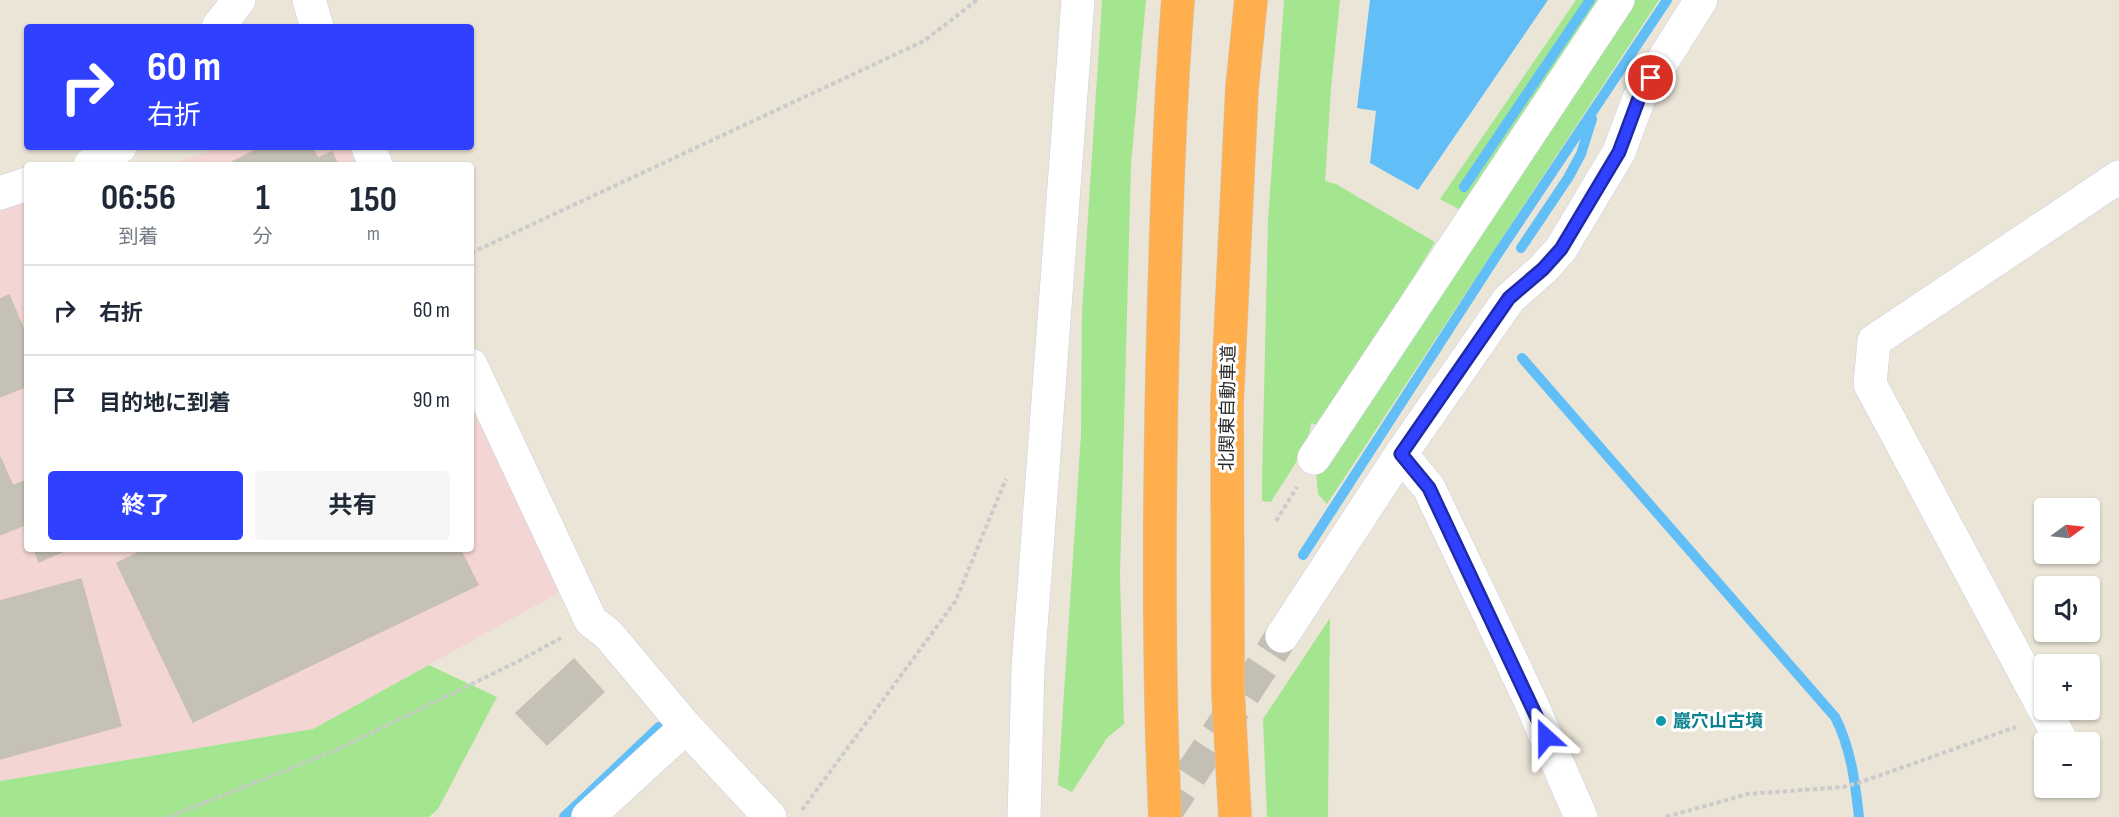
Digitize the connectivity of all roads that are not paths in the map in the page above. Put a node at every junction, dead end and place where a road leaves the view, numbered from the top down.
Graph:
1 (239, 0) edge
2 (309, 0) edge
3 (1078, 0) edge
4 (1178, 0) edge
5 (1251, 0) edge
6 (1618, 0) edge
7 (1701, 0) edge
8 (220, 24) edge
9 (316, 24) edge
10 (115, 150) edge
11 (95, 162) edge
12 (2119, 177) edge
13 (24, 185) edge
14 (0, 193) edge
15 (474, 371) edge
16 (1401, 454) junction
17 (1314, 458) road end
18 (1282, 636) tunnel mouth
19 (2034, 689) edge
20 (686, 727) junction
21 (588, 817) edge
22 (770, 817) edge
23 (1024, 817) edge
24 (1165, 817) edge
25 (1234, 817) edge
26 (1581, 817) edge

1 - 8 street
2 - 9 street
3 - 23 street
4 - 24 highway
5 - 25 highway, 北関東自動車道
6 - 17 street
7 - 16 street
10 - 11 street
12 - 19 street
13 - 14 street
15 - 20 street
16 - 18 street
16 - 26 street
20 - 21 street
20 - 22 street

